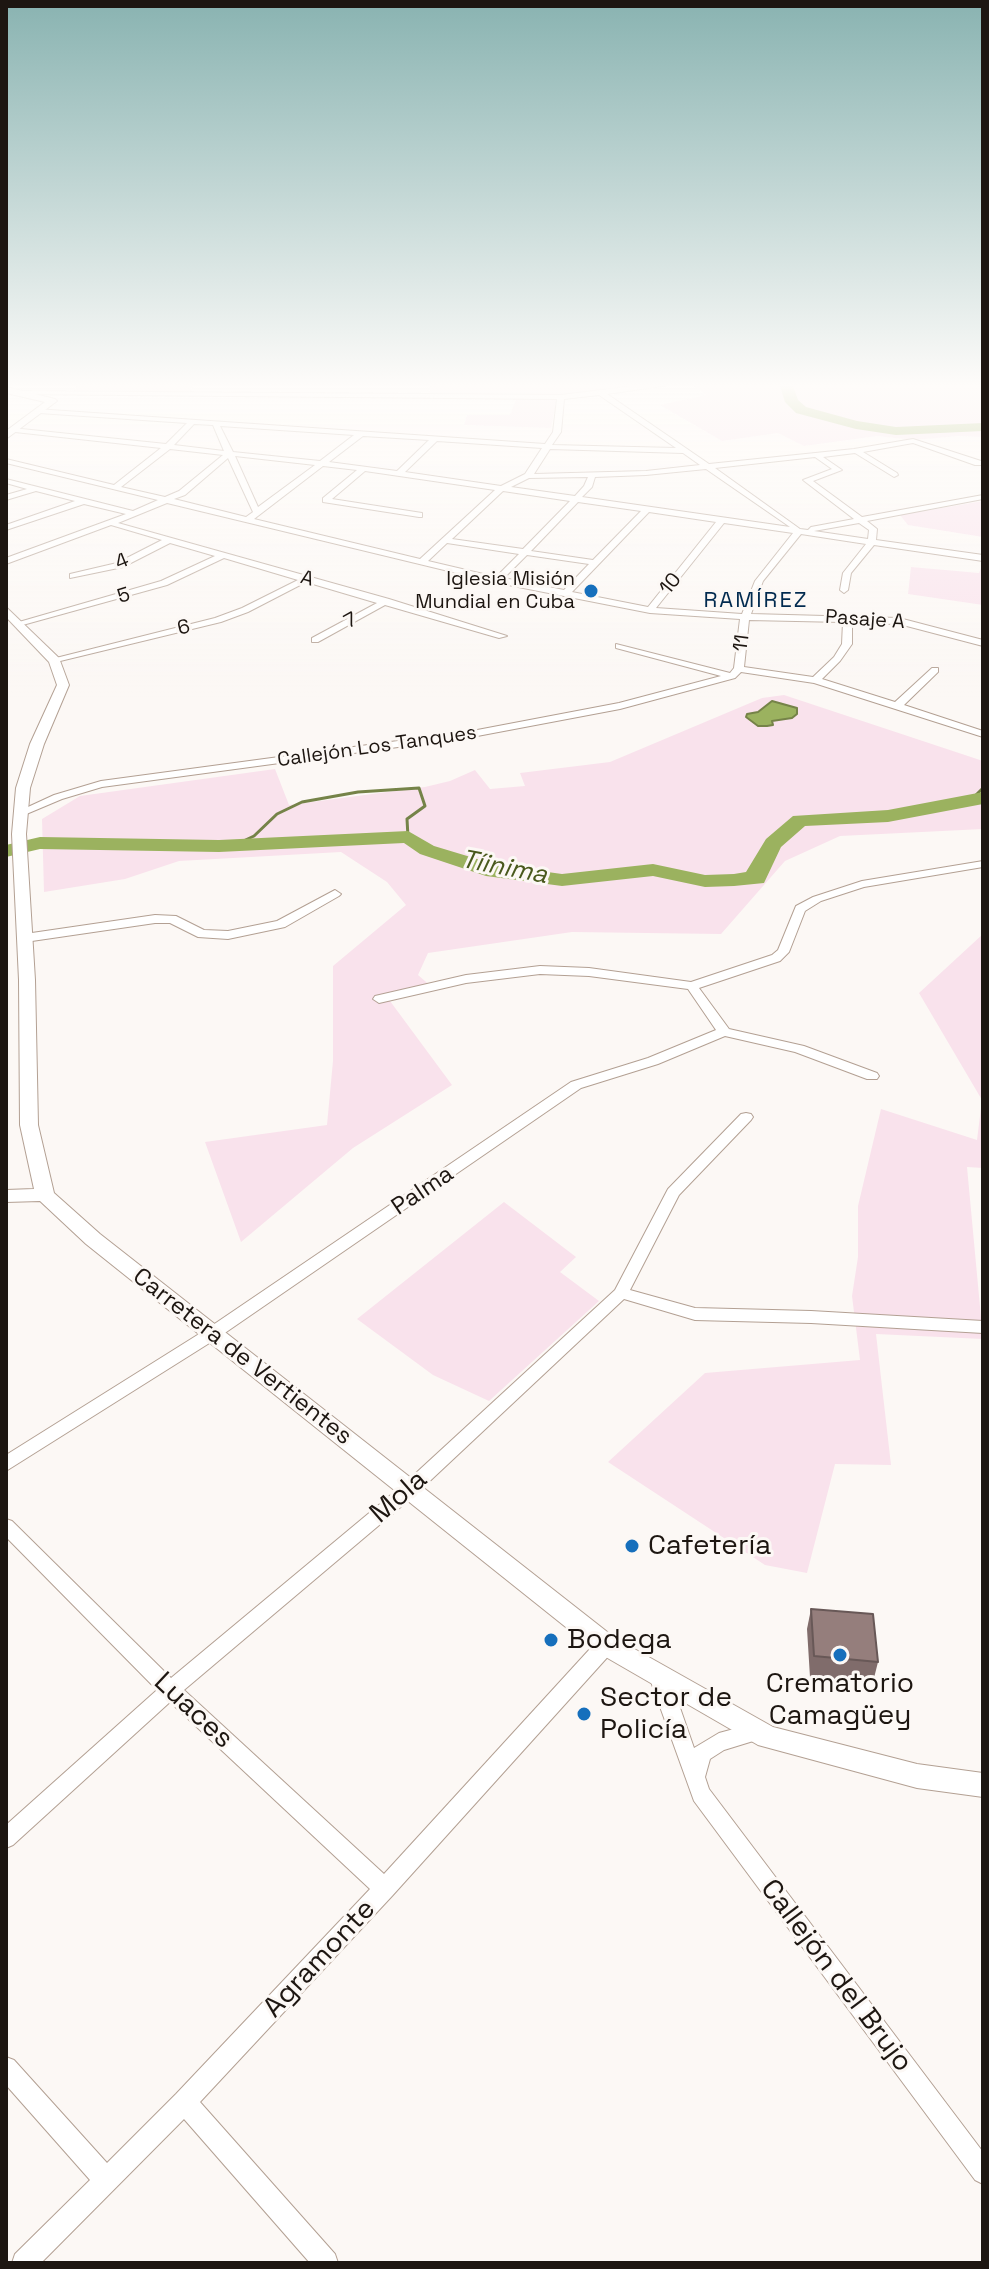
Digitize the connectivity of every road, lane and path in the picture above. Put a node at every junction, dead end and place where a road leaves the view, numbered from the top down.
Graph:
1 (35, 489) joint
2 (123, 489) edge
3 (187, 489) edge
4 (246, 489) edge
5 (286, 489) edge
6 (339, 489) edge
7 (500, 489) joint
8 (586, 489) edge
9 (740, 489) edge
10 (820, 489) edge
11 (983, 497) edge
12 (6, 498) edge
13 (576, 499) junction
14 (167, 500) junction
15 (84, 501) junction
16 (647, 509) junction
17 (256, 511) junction
18 (134, 514) junction
19 (419, 515) dead end
20 (247, 520) junction
21 (722, 520) junction
22 (864, 520) junction
23 (111, 523) junction
24 (6, 528) edge
25 (799, 531) junction
26 (169, 540) junction
27 (445, 540) junction
28 (872, 542) junction
29 (525, 552) junction
30 (222, 556) junction
31 (983, 558) edge
32 (6, 561) edge
33 (422, 562) junction
34 (596, 563) junction
35 (73, 576) dead end
36 (306, 579) junction
37 (498, 580) junction
38 (844, 590) dead end
39 (566, 593) junction
40 (386, 601) junction
41 (6, 610) edge
42 (650, 610) junction
43 (745, 617) junction
44 (848, 618) junction
45 (22, 624) junction
46 (502, 636) dead end
47 (315, 640) dead end
48 (983, 643) edge
49 (619, 646) dead end
50 (55, 661) junction
51 (935, 670) dead end
52 (735, 673) junction
53 (815, 680) junction
54 (897, 706) junction
55 (983, 734) edge
56 (20, 813) junction
57 (983, 864) edge
58 (335, 894) dead end
59 (25, 938) junction
60 (692, 986) junction
61 (379, 999) dead end
62 (724, 1032) junction
63 (872, 1076) dead end
64 (746, 1117) dead end
65 (45, 1195) junction
66 (6, 1196) edge
67 (621, 1293) junction
68 (983, 1327) edge
69 (213, 1333) junction
70 (6, 1464) edge
71 (410, 1489) junction
72 (6, 1526) edge
73 (606, 1645) junction
74 (660, 1679) junction
75 (170, 1690) junction
76 (756, 1732) junction
77 (695, 1777) junction
78 (983, 1785) edge
79 (6, 1838) edge
80 (385, 1889) junction
81 (6, 2068) edge
82 (184, 2102) junction
83 (983, 2172) edge
84 (106, 2180) junction
85 (24, 2263) edge
86 (326, 2263) edge

1 - 12 street
1 - 15 street
2 - 14 street, Pasaje A
3 - 14 street
4 - 17 street
5 - 17 street
6 - 19 street
7 - 13 street
7 - 27 street
8 - 13 street
9 - 25 street
10 - 22 street
11 - 22 street
13 - 16 street
13 - 29 street
14 - 18 street
14 - 20 street, Pasaje A
15 - 18 street
15 - 24 street
16 - 21 street
16 - 34 street
17 - 20 street
18 - 23 street
20 - 33 street, Pasaje A
21 - 25 street
21 - 42 street, 10
22 - 25 street
22 - 28 street
23 - 26 street, A
23 - 32 street
25 - 28 street
25 - 43 street, 11
26 - 30 street, A
26 - 35 street, 4
27 - 29 street
27 - 33 street
28 - 31 street
28 - 38 street
29 - 34 street
29 - 37 street
30 - 36 street, A
30 - 45 street, 5
33 - 37 street, Pasaje A
34 - 39 street
36 - 40 street, A
36 - 50 street, 6
37 - 39 street, Pasaje A
39 - 42 street, Pasaje A
40 - 46 street, A
40 - 47 street, 7
41 - 45 main road
42 - 43 street, Pasaje A
43 - 44 street, Pasaje A
43 - 52 street, 11
44 - 48 street, Pasaje A
44 - 53 street
45 - 50 main road
49 - 52 street
50 - 56 main road
51 - 54 street
52 - 53 street
52 - 56 street, Callejón Los Tanques
53 - 54 street
54 - 55 street
56 - 59 main road
57 - 60 street
58 - 59 street
59 - 65 main road
60 - 61 street
60 - 62 street
62 - 63 street
62 - 69 street, Palma
64 - 67 street, Mola
65 - 66 main road
65 - 69 main road, Carretera de Vertientes
67 - 68 street
67 - 71 street, Mola
69 - 70 street, Palma
69 - 71 main road, Carretera de Vertientes
71 - 73 main road, Carretera de Vertientes
71 - 75 street, Mola
72 - 75 street, Luaces
73 - 74 main road, Carretera de Vertientes
73 - 80 street, Agramonte
74 - 76 main road, Carretera de Vertientes
74 - 77 street, Callejón del Brujo
75 - 79 street, Mola
75 - 80 street, Luaces
76 - 77 street
76 - 78 main road, Carretera de Vertientes
77 - 83 street, Callejón del Brujo
80 - 82 street, Agramonte
81 - 84 street
82 - 84 street, Agramonte
82 - 86 street
84 - 85 street, Agramonte

